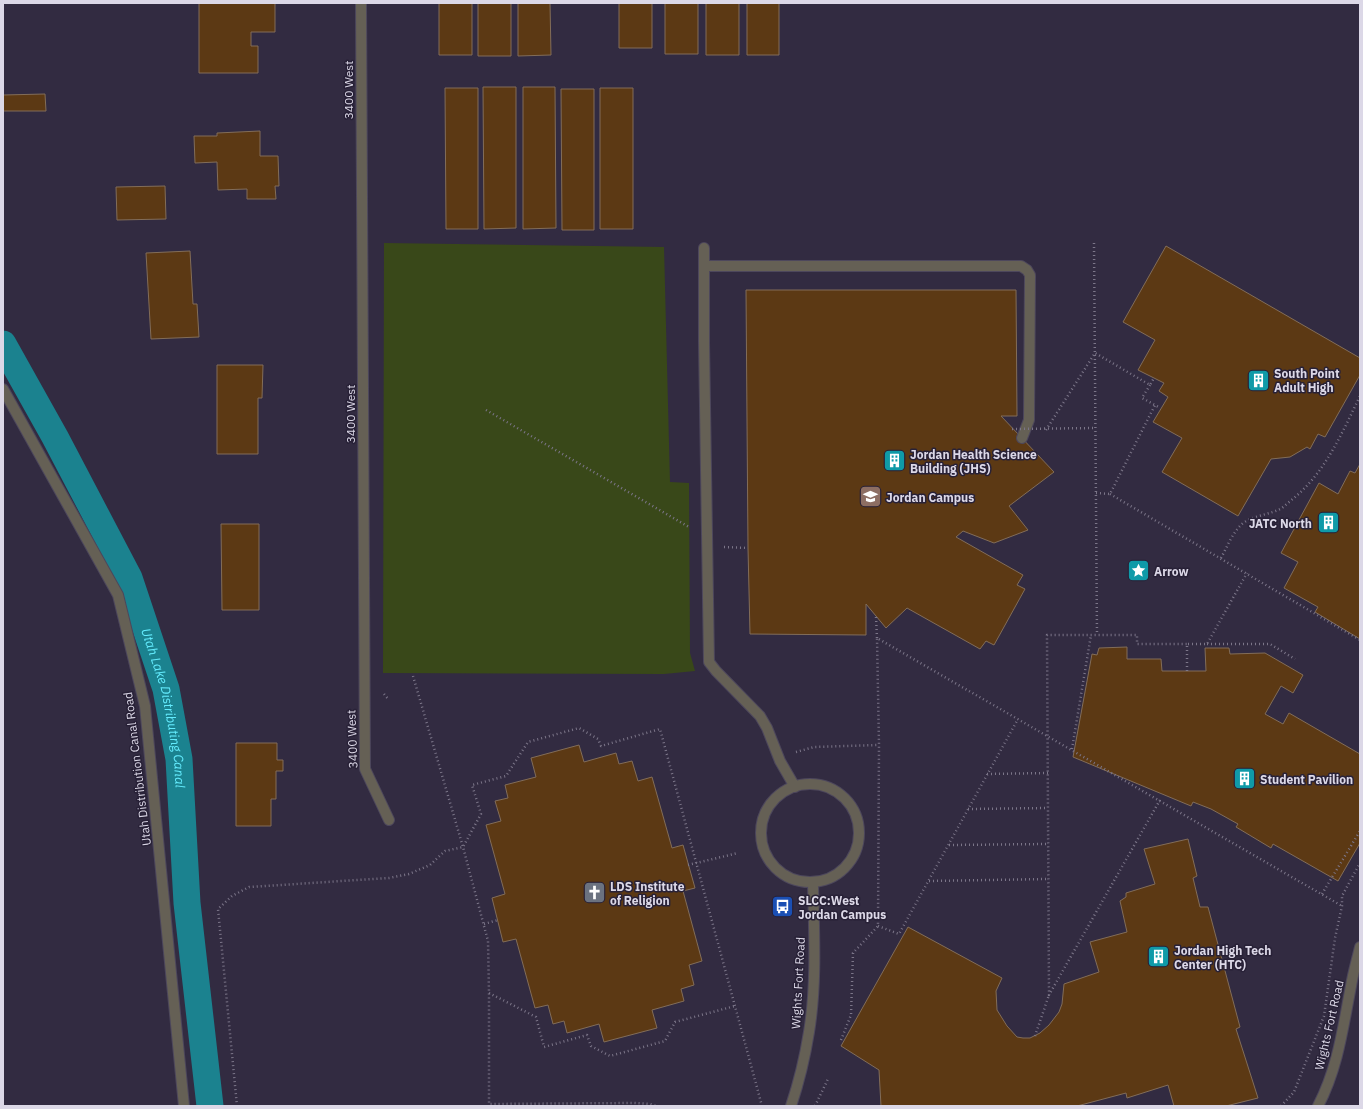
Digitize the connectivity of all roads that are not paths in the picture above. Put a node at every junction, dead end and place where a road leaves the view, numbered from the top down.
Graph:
1 (361, 3) edge
2 (704, 248) dead end
3 (704, 266) junction
4 (3, 389) edge
5 (1022, 438) dead end
6 (795, 787) junction
7 (389, 820) dead end
8 (813, 883) junction
9 (1360, 947) edge
10 (184, 1106) edge
11 (791, 1106) edge
12 (1318, 1106) edge

1 - 7 street, 3400 West
2 - 3 street
3 - 5 street
3 - 6 street
4 - 10 street, Utah Distribution Canal Road
6 - 8 street
6 - 8 street
8 - 11 street, Wights Fort Road
9 - 12 street, Wights Fort Road

